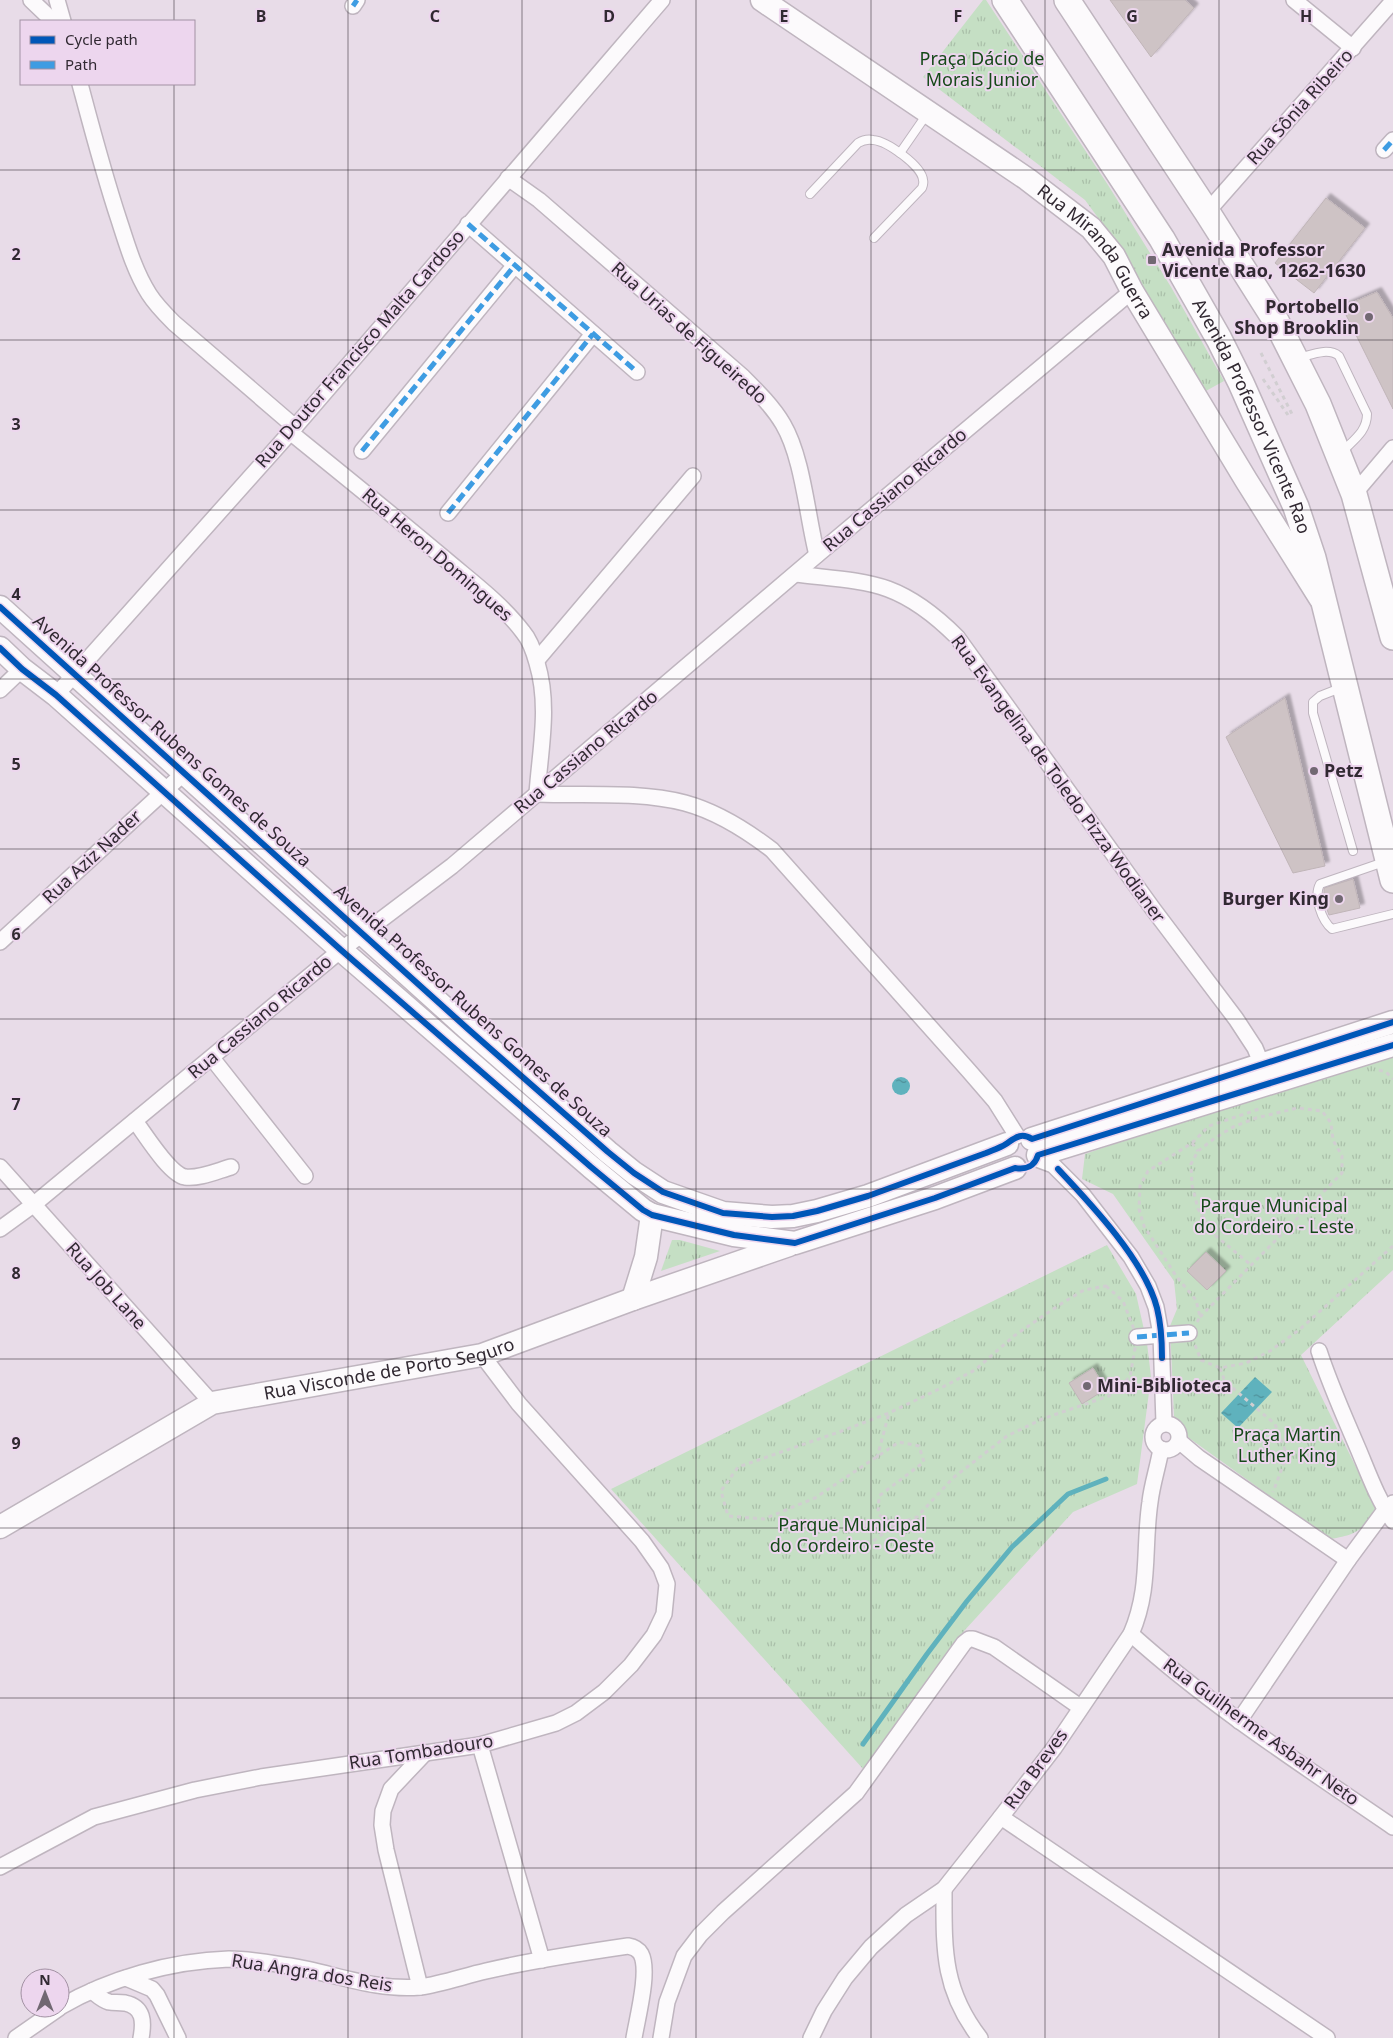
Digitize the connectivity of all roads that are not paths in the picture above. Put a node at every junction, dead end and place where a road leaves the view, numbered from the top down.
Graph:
1 (32, 0) edge
2 (57, 0) edge
3 (662, 0) edge
4 (762, 0) edge
5 (1005, 0) edge
6 (1066, 0) edge
7 (1294, 0) edge
8 (1393, 1) edge
9 (53, 20) edge
10 (63, 20) edge
11 (1353, 48) junction
12 (80, 85) edge
13 (928, 113) junction
14 (900, 153) junction
15 (508, 178) junction
16 (810, 194) dead end
17 (1206, 212) junction
18 (468, 224) junction
19 (874, 238) dead end
20 (515, 265) junction
21 (1132, 291) junction
22 (593, 334) junction
23 (1295, 359) junction
24 (637, 372) dead end
25 (293, 429) junction
26 (1393, 448) edge
27 (362, 450) dead end
28 (1338, 455) junction
29 (693, 476) dead end
30 (1354, 494) junction
31 (448, 513) dead end
32 (817, 556) junction
33 (796, 574) junction
34 (1324, 605) junction
35 (0, 607) edge
36 (1393, 637) edge
37 (0, 648) edge
38 (537, 660) junction
39 (22, 669) junction
40 (75, 672) junction
41 (1345, 687) junction
42 (0, 690) edge
43 (56, 695) junction
44 (184, 773) junction
45 (163, 791) junction
46 (537, 794) junction
47 (1353, 851) dead end
48 (1391, 870) edge
49 (1393, 914) edge
50 (364, 934) junction
51 (0, 942) edge
52 (341, 950) junction
53 (1393, 1022) edge
54 (1393, 1045) edge
55 (212, 1058) junction
56 (1262, 1065) junction
57 (135, 1121) junction
58 (1026, 1147) junction
59 (608, 1152) junction
60 (0, 1167) edge
61 (231, 1167) dead end
62 (591, 1167) junction
63 (634, 1172) junction
64 (305, 1176) dead end
65 (620, 1191) junction
66 (33, 1205) junction
67 (652, 1215) junction
68 (0, 1229) edge
69 (795, 1243) junction
70 (633, 1299) junction
71 (1189, 1333) road end
72 (1161, 1335) junction
73 (1137, 1338) road end
74 (1319, 1350) dead end
75 (482, 1355) junction
76 (212, 1403) junction
77 (1164, 1423) junction
78 (1179, 1441) junction
79 (1160, 1449) junction
80 (1390, 1511) edge
81 (0, 1527) edge
82 (1348, 1560) junction
83 (1132, 1634) junction
84 (1080, 1707) junction
85 (1239, 1721) junction
86 (480, 1745) junction
87 (425, 1753) junction
88 (1002, 1817) junction
89 (1393, 1827) edge
90 (0, 1867) edge
91 (944, 1889) junction
92 (542, 1960) junction
93 (126, 1978) junction
94 (420, 1987) junction
95 (92, 1990) junction
96 (70, 2002) edge
97 (45, 2018) edge
98 (16, 2038) edge
99 (141, 2038) edge
100 (178, 2038) edge
101 (634, 2038) edge
102 (661, 2038) edge
103 (811, 2038) edge
104 (980, 2038) edge
105 (1327, 2038) edge

1 - 9 street
2 - 10 street
3 - 15 street, Rua Doutor Francisco Malta Cardoso
4 - 13 street, Rua Miranda Guerra
5 - 34 main road, Avenida Professor Vicente Rao
6 - 17 main road
7 - 11 street
8 - 11 street, Rua Sônia Ribeiro
11 - 17 street, Rua Sônia Ribeiro
12 - 25 street, Rua Heron Domingues
13 - 14 lane
13 - 21 street, Rua Miranda Guerra
14 - 16 lane
14 - 19 lane
15 - 18 street, Rua Doutor Francisco Malta Cardoso
15 - 32 street, Rua Urias de Figueiredo
17 - 23 main road
18 - 20 street
18 - 25 street, Rua Doutor Francisco Malta Cardoso
20 - 22 street
20 - 27 street
21 - 32 street, Rua Cassiano Ricardo
21 - 34 street, Rua Miranda Guerra
22 - 24 street
22 - 31 street
23 - 28 main road
23 - 28 lane
25 - 38 street, Rua Heron Domingues
25 - 40 street, Rua Doutor Francisco Malta Cardoso
26 - 30 street
28 - 30 main road
29 - 38 street
30 - 36 main road
32 - 33 street, Rua Cassiano Ricardo
33 - 46 street, Rua Cassiano Ricardo
33 - 56 street, Rua Evangelina de Toledo Pizza Wodianer
34 - 41 main road, Avenida Professor Vicente Rao
35 - 40 street, Avenida Professor Rubens Gomes de Souza
37 - 39 street
38 - 46 street, Rua Heron Domingues
39 - 42 street
39 - 43 street
40 - 43 street, Rua Doutor Francisco Malta Cardoso
40 - 44 street, Avenida Professor Rubens Gomes de Souza
41 - 47 lane
41 - 48 main road, Avenida Professor Vicente Rao
43 - 45 street
44 - 45 street, Rua Aziz Nader
44 - 50 street, Avenida Professor Rubens Gomes de Souza
45 - 51 street, Rua Aziz Nader
45 - 52 street
46 - 50 street, Rua Cassiano Ricardo
46 - 58 street
48 - 49 lane
50 - 52 street, Rua Cassiano Ricardo
50 - 59 street, Avenida Professor Rubens Gomes de Souza
52 - 55 street, Rua Cassiano Ricardo
52 - 62 street
53 - 56 street, Avenida Professor Rubens Gomes de Souza
54 - 58 street, Avenida Professor Rubens Gomes de Souza
55 - 57 street, Rua Cassiano Ricardo
55 - 64 street
56 - 58 street, Avenida Professor Rubens Gomes de Souza
57 - 61 street
57 - 66 street, Rua Cassiano Ricardo
58 - 63 street, Avenida Professor Rubens Gomes de Souza
58 - 69 street
58 - 72 street
59 - 62 street
59 - 63 street, Avenida Professor Rubens Gomes de Souza
60 - 66 street, Rua Job Lane
62 - 65 street
63 - 65 street
65 - 67 street
66 - 68 street, Rua Cassiano Ricardo
66 - 76 street, Rua Job Lane
67 - 69 street
67 - 70 street
69 - 70 street, Rua Visconde de Porto Seguro
70 - 75 street, Rua Visconde de Porto Seguro
71 - 72 street
72 - 73 street
72 - 77 street
74 - 80 street
75 - 76 street, Rua Visconde de Porto Seguro
75 - 86 street, Rua Tombadouro
76 - 81 street, Rua Visconde de Porto Seguro
77 - 78 street
77 - 79 street
78 - 79 street
78 - 82 street
79 - 83 street, Rua Breves
80 - 82 street
82 - 85 street
83 - 84 street, Rua Breves
83 - 85 street, Rua Guilherme Asbahr Neto
84 - 88 street, Rua Breves
84 - 102 street
85 - 89 street, Rua Guilherme Asbahr Neto
86 - 87 street, Rua Tombadouro
86 - 92 street
87 - 90 street, Rua Tombadouro
87 - 94 street
88 - 91 street, Rua Breves
88 - 105 street
91 - 103 street, Rua Breves
91 - 104 street
92 - 94 street, Rua Angra dos Reis
92 - 101 street, Rua Angra dos Reis
93 - 94 street, Rua Angra dos Reis
93 - 95 street, Rua Angra dos Reis
93 - 100 street
95 - 96 street, Rua Angra dos Reis
95 - 99 street
97 - 98 street, Rua Angra dos Reis

